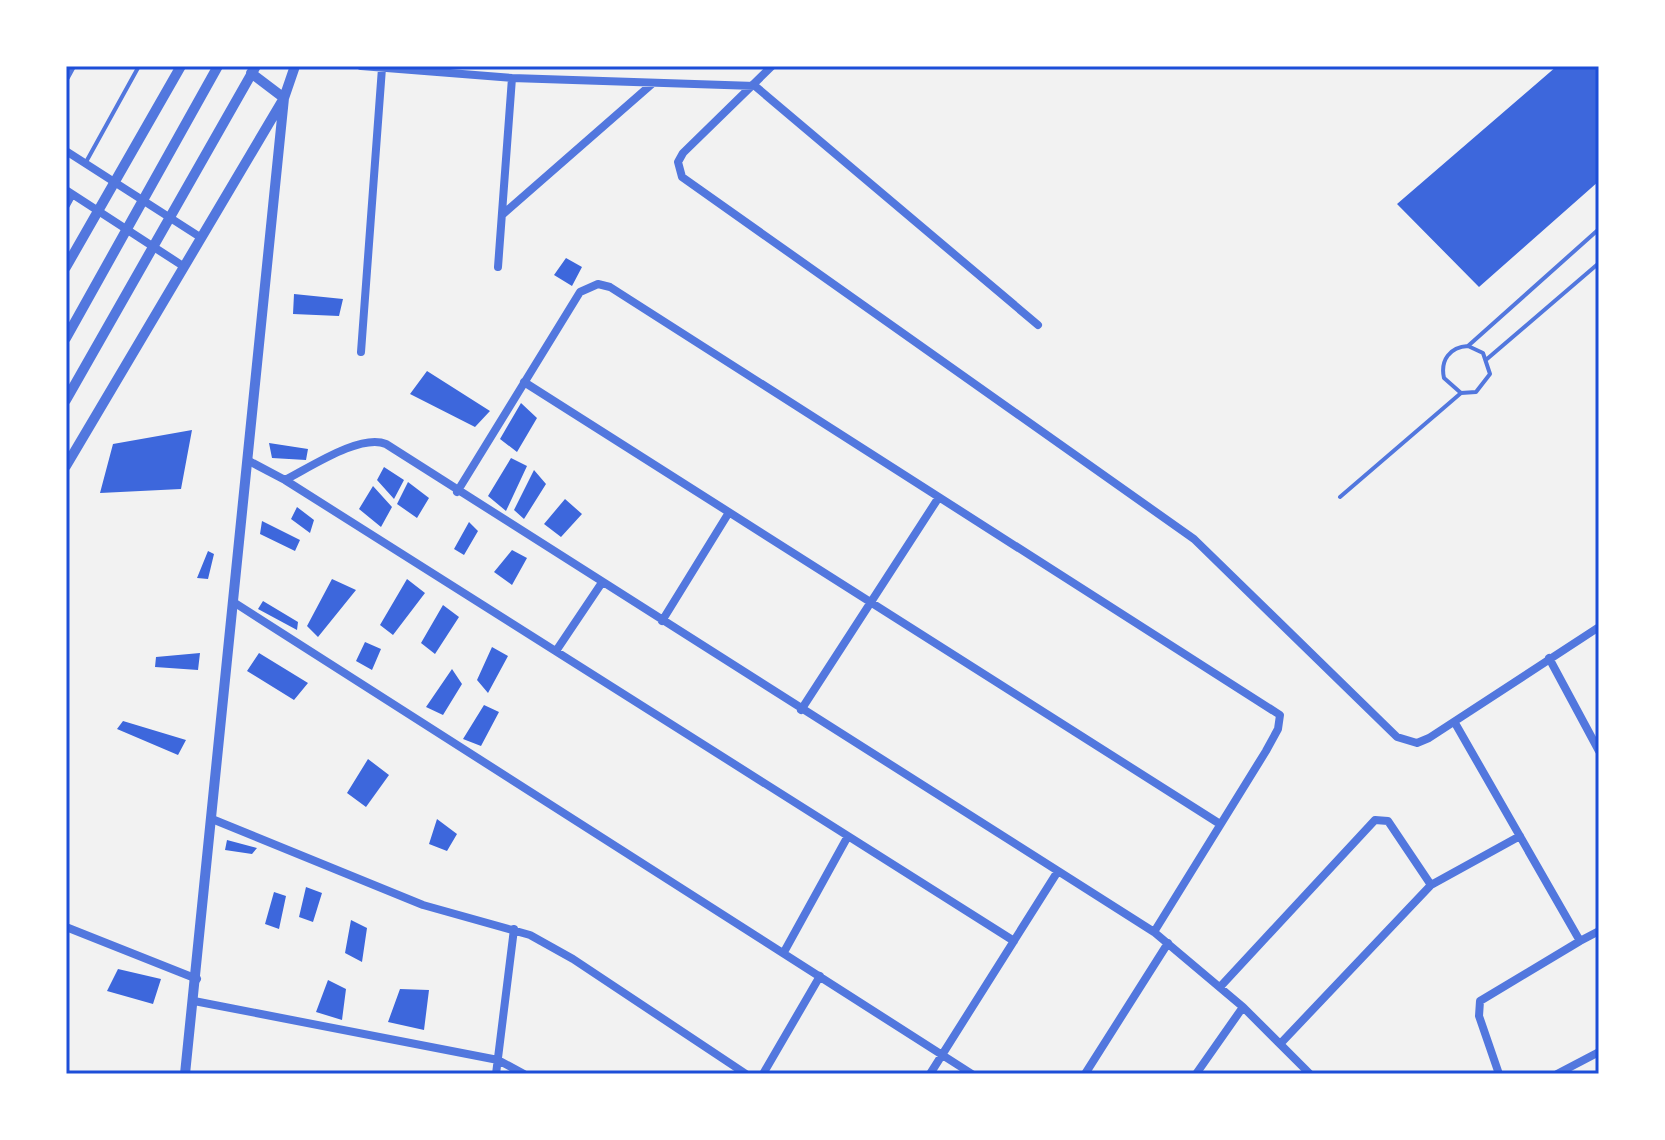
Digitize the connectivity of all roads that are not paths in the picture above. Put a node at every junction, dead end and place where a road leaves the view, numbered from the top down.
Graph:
1 (139, 66) edge
2 (181, 66) edge
3 (218, 66) edge
4 (295, 66) edge
5 (361, 66) edge
6 (772, 66) edge
7 (382, 68) edge
8 (254, 70) edge
9 (512, 78) junction
10 (653, 83) junction
11 (755, 86) junction
12 (284, 98) junction
13 (66, 151) edge
14 (85, 164) junction
15 (113, 183) junction
16 (69, 192) edge
17 (142, 203) junction
18 (66, 205) edge
19 (98, 210) junction
20 (502, 215) junction
21 (170, 220) junction
22 (1599, 229) edge
23 (127, 230) junction
24 (200, 237) junction
25 (154, 249) junction
26 (1599, 263) edge
27 (183, 266) junction
28 (66, 267) edge
29 (498, 267) dead end
30 (1038, 325) dead end
31 (66, 338) edge
32 (1468, 346) junction
33 (361, 352) dead end
34 (1487, 359) junction
35 (524, 382) junction
36 (1461, 393) junction
37 (66, 400) edge
38 (249, 461) junction
39 (66, 466) edge
40 (285, 480) junction
41 (457, 492) junction
42 (939, 497) junction
43 (1340, 497) dead end
44 (728, 514) junction
45 (601, 584) junction
46 (235, 603) junction
47 (869, 603) junction
48 (662, 621) junction
49 (1599, 627) edge
50 (556, 651) junction
51 (1549, 658) junction
52 (801, 710) junction
53 (1455, 723) junction
54 (1599, 751) edge
55 (212, 819) junction
56 (1220, 824) junction
57 (848, 836) junction
58 (1520, 836) junction
59 (1058, 871) junction
60 (1431, 885) junction
61 (66, 927) edge
62 (514, 929) junction
63 (1599, 931) edge
64 (1154, 932) junction
65 (1014, 941) junction
66 (1580, 941) junction
67 (1168, 943) junction
68 (784, 952) junction
69 (820, 976) junction
70 (197, 979) junction
71 (1220, 987) junction
72 (194, 1001) junction
73 (1243, 1007) junction
74 (1281, 1043) junction
75 (1599, 1052) edge
76 (941, 1055) junction
77 (498, 1060) junction
78 (185, 1074) edge
79 (496, 1074) edge
80 (524, 1074) edge
81 (746, 1074) edge
82 (763, 1074) edge
83 (930, 1074) edge
84 (972, 1074) edge
85 (1085, 1074) edge
86 (1196, 1074) edge
87 (1310, 1074) edge
88 (1499, 1074) edge
89 (1557, 1074) edge

1 - 14 lane
2 - 15 street
3 - 17 street
4 - 12 street
5 - 7 street
6 - 11 street
7 - 9 street
7 - 33 street
8 - 12 street
8 - 21 street
9 - 10 street
9 - 20 street
10 - 11 street
10 - 20 street
11 - 30 street
11 - 53 street
12 - 24 street
12 - 38 street
13 - 14 street
14 - 15 street
15 - 17 street
15 - 19 street
16 - 18 street
16 - 19 street
17 - 21 street
17 - 23 street
19 - 23 street
19 - 28 street
20 - 29 street
21 - 24 street
21 - 25 street
22 - 32 lane
23 - 25 street
23 - 31 street
24 - 27 street
25 - 27 street
25 - 37 street
26 - 34 lane
27 - 39 street
32 - 34 lane
32 - 36 lane
34 - 36 lane
35 - 41 street
35 - 42 street
35 - 44 street
36 - 43 lane
38 - 40 street
38 - 46 street
40 - 41 street
40 - 50 street
41 - 45 street
42 - 47 street
42 - 56 street
44 - 47 street
44 - 48 street
45 - 48 street
45 - 50 street
46 - 55 street
46 - 68 street
47 - 52 street
47 - 56 street
48 - 52 street
49 - 51 street
50 - 57 street
51 - 53 street
51 - 54 street
52 - 59 street
53 - 58 street
55 - 62 street
55 - 70 street
56 - 64 street
57 - 65 street
57 - 68 street
58 - 60 street
58 - 66 street
59 - 64 street
59 - 65 street
60 - 71 street
60 - 74 street
61 - 70 street
62 - 77 street
62 - 81 street
63 - 66 street
64 - 67 street
65 - 76 street
66 - 88 street
67 - 71 street
67 - 85 street
68 - 69 street
69 - 76 street
69 - 82 street
70 - 72 street
71 - 73 street
72 - 77 street
72 - 78 street
73 - 74 street
73 - 86 street
74 - 87 street
75 - 89 street
76 - 83 street
76 - 84 street
77 - 79 street
77 - 80 street

